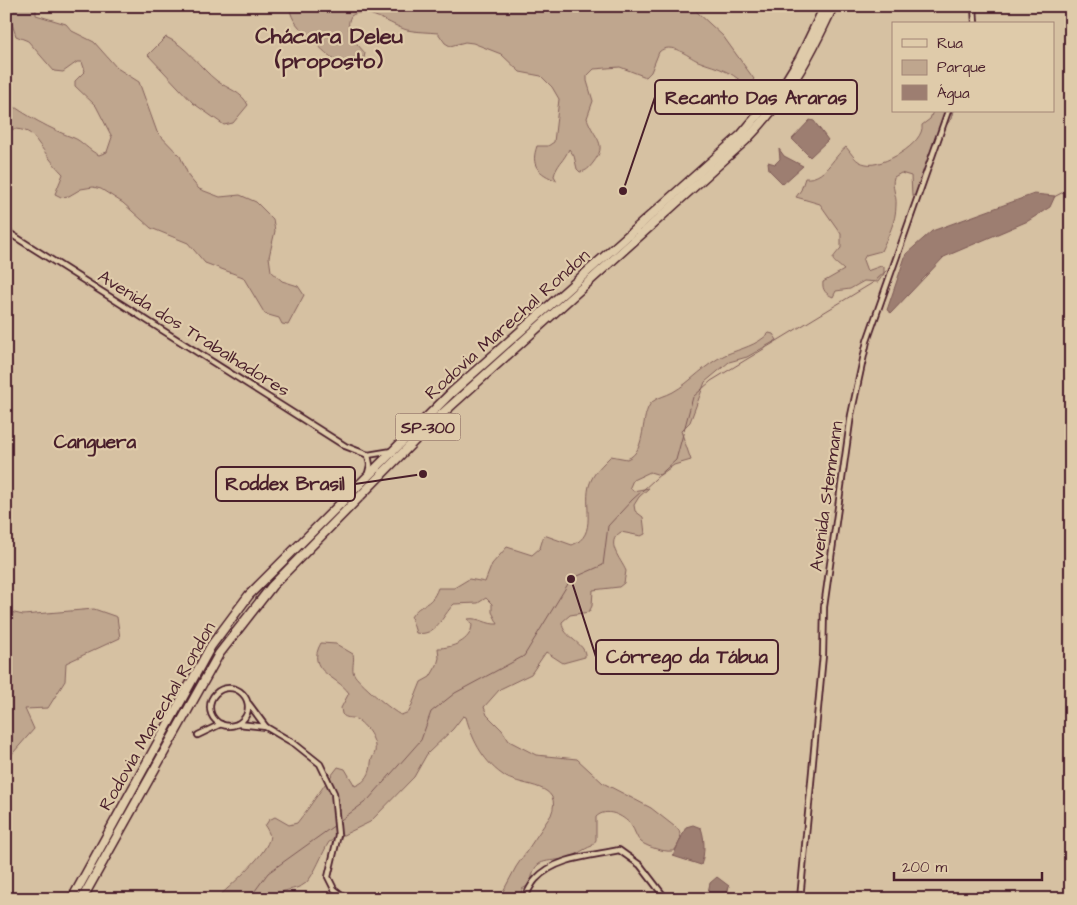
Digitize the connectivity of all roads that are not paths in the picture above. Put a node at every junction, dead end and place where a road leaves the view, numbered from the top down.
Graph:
1 (825, 6) edge
2 (833, 6) edge
3 (974, 6) edge
4 (1066, 6) edge
5 (1071, 10) edge
6 (975, 22) edge
7 (948, 112) edge
8 (6, 231) edge
9 (392, 451) junction
10 (368, 455) junction
11 (367, 476) junction
12 (248, 703) junction
13 (221, 724) junction
14 (238, 724) junction
15 (266, 727) junction
16 (198, 736) dead end
17 (72, 899) edge
18 (82, 899) edge
19 (347, 899) edge
20 (524, 899) edge
21 (666, 899) edge
22 (800, 899) edge

1 - 9 highway, Rodovia Marechal Rondon / SP-300
2 - 18 highway, Rodovia Marechal Rondon / SP-300
3 - 6 street
4 - 5 street
7 - 22 street, Avenida Stemmann
8 - 10 street, Avenida dos Trabalhadores
9 - 10 street
9 - 11 highway, Rodovia Marechal Rondon / SP-300
10 - 11 street
11 - 17 highway, Rodovia Marechal Rondon / SP-300
12 - 13 street
12 - 14 street
12 - 15 street
13 - 14 street
13 - 16 street
14 - 15 street
15 - 19 street
20 - 21 street

